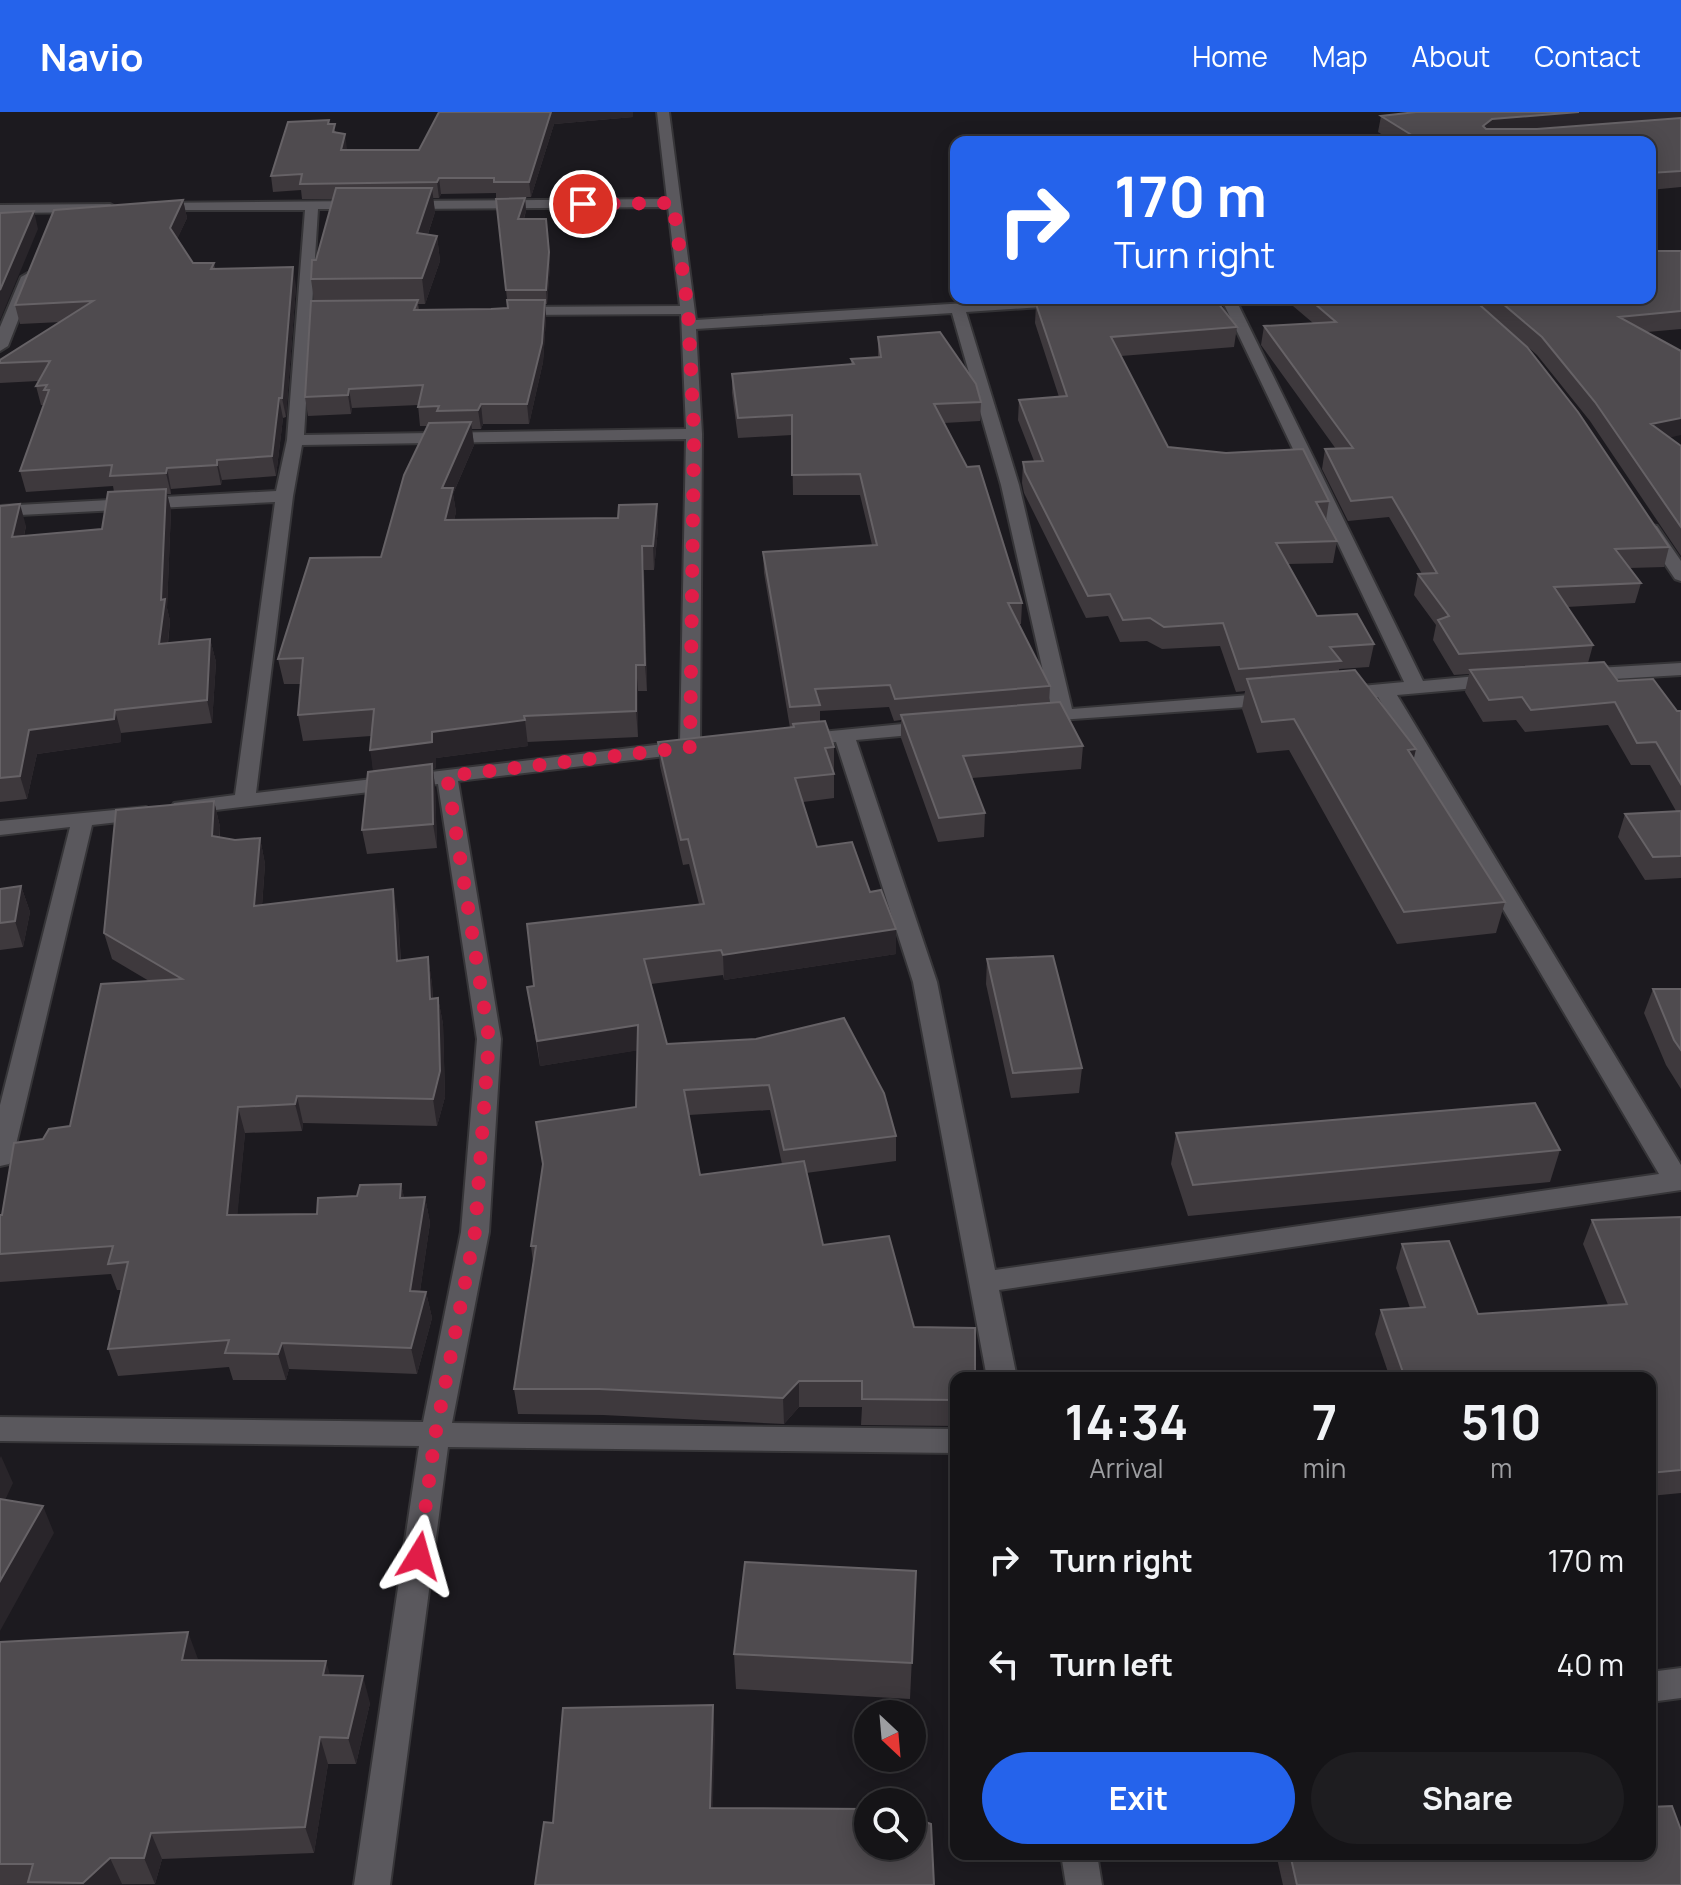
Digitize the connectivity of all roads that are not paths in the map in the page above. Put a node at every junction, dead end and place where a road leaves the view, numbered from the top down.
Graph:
1 (663, 112) edge
2 (673, 203) junction
3 (375, 205) edge
4 (391, 205) edge
5 (312, 206) junction
6 (137, 207) edge
7 (121, 208) edge
8 (0, 209) edge
9 (34, 263) edge
10 (1030, 304) edge
11 (1231, 304) edge
12 (958, 309) junction
13 (504, 311) edge
14 (689, 318) junction
15 (0, 346) edge
16 (694, 434) junction
17 (295, 440) junction
18 (284, 496) junction
19 (0, 511) edge
20 (1640, 513) edge
21 (1681, 575) edge
22 (1681, 669) edge
23 (1554, 677) edge
24 (1523, 679) edge
25 (1416, 686) junction
26 (1385, 691) junction
27 (1324, 695) edge
28 (1293, 698) edge
29 (1063, 716) junction
30 (1016, 720) edge
31 (954, 725) edge
32 (844, 735) junction
33 (783, 740) edge
34 (447, 776) junction
35 (245, 799) junction
36 (82, 821) junction
37 (0, 828) edge
38 (0, 1157) edge
39 (1679, 1181) edge
40 (983, 1282) junction
41 (1001, 1372) edge
42 (0, 1429) edge
43 (435, 1436) junction
44 (950, 1441) edge
45 (1681, 1683) edge
46 (1656, 1686) edge
47 (1080, 1860) edge
48 (372, 1885) edge
49 (1084, 1885) edge

1 - 2 street
2 - 4 street
2 - 14 street
3 - 5 street
5 - 6 street
5 - 17 street
7 - 8 street
9 - 15 street
10 - 12 street
11 - 25 street
12 - 14 street
12 - 29 street
13 - 14 street
14 - 16 street
16 - 17 street
16 - 34 street
17 - 18 street
18 - 19 street
18 - 35 street
20 - 21 street
22 - 23 street
24 - 25 street
25 - 26 street
26 - 27 street
26 - 39 street
28 - 29 street
29 - 30 street
31 - 32 street
32 - 33 street
32 - 40 street
34 - 35 street
34 - 43 street
35 - 36 street
36 - 37 street
36 - 38 street
39 - 40 street
40 - 41 street
42 - 43 street
43 - 44 street
43 - 48 street
45 - 46 street
47 - 49 street

